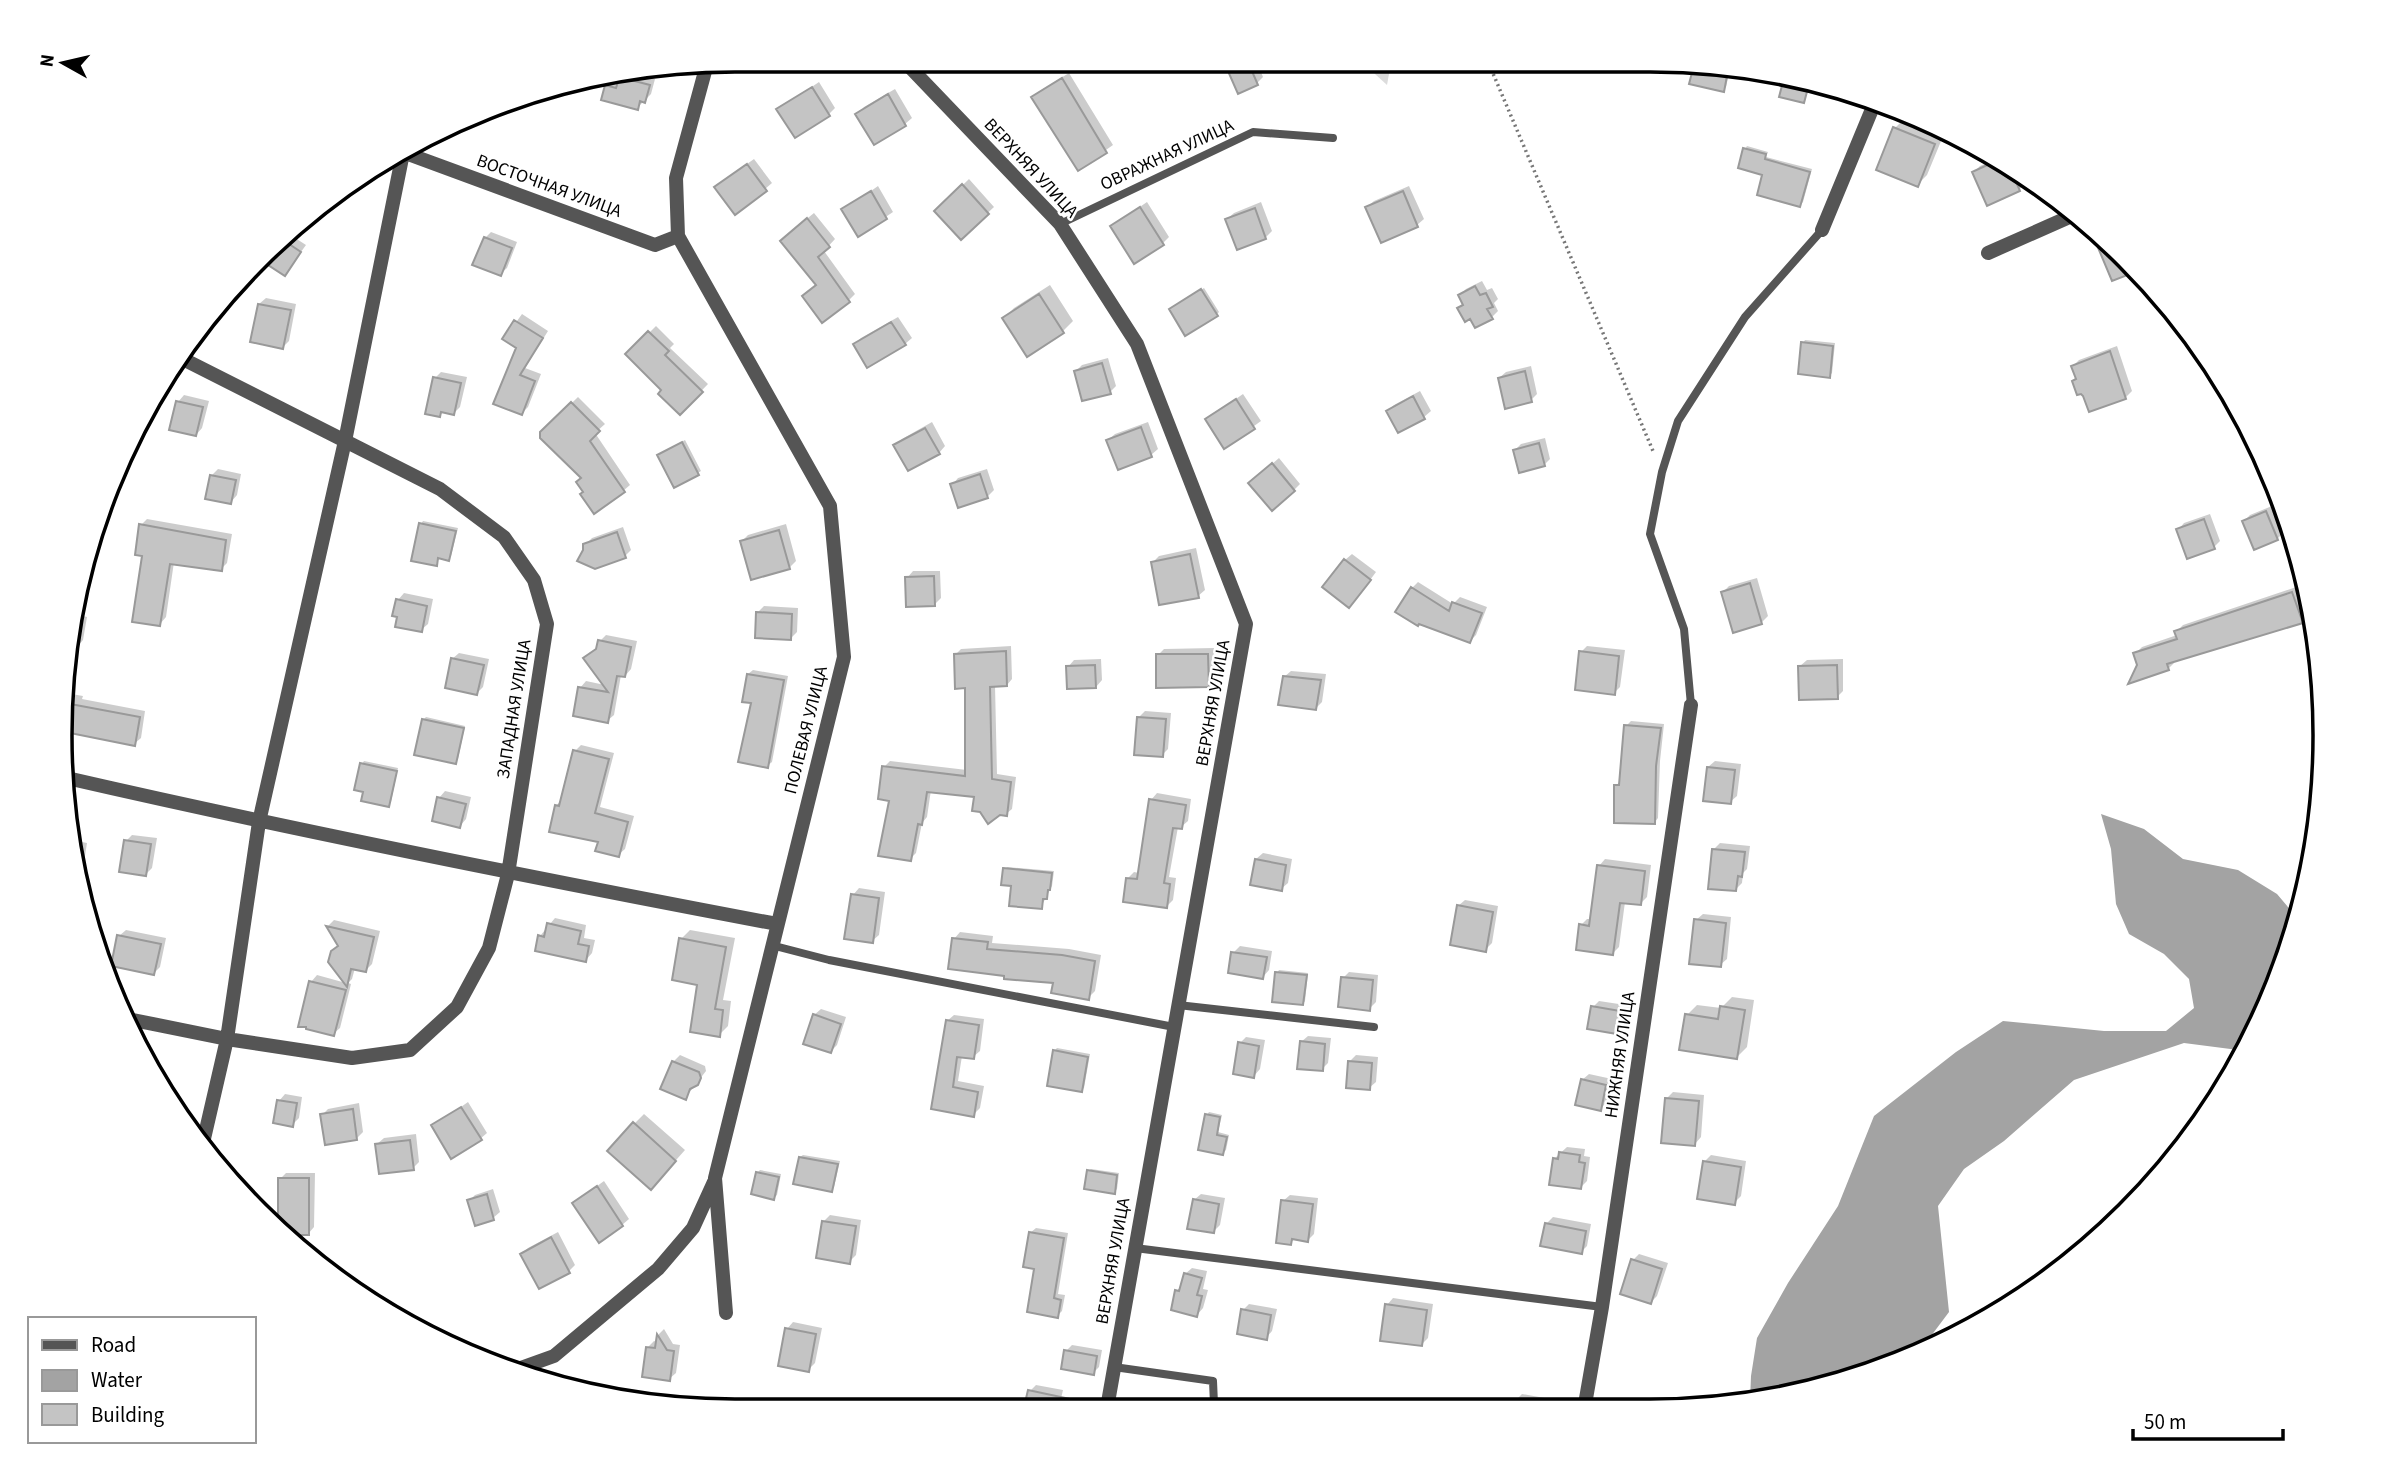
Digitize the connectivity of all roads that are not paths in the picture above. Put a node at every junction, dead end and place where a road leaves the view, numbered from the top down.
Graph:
1 (914, 72) edge
2 (706, 73) edge
3 (1872, 110) edge
4 (1333, 138) dead end
5 (413, 156) edge
6 (401, 163) edge
7 (2066, 219) edge
8 (1060, 224) junction
9 (1822, 230) joint
10 (678, 236) junction
11 (1988, 253) dead end
12 (188, 361) edge
13 (345, 441) junction
14 (1691, 705) joint
15 (73, 780) edge
16 (259, 822) junction
17 (508, 874) junction
18 (777, 924) junction
19 (771, 945) junction
20 (1178, 1005) junction
21 (136, 1021) edge
22 (1174, 1027) junction
23 (1374, 1027) dead end
24 (227, 1039) junction
25 (205, 1134) edge
26 (715, 1178) junction
27 (1135, 1248) junction
28 (1602, 1307) junction
29 (726, 1313) dead end
30 (527, 1366) edge
31 (1114, 1367) junction
32 (1109, 1399) edge
33 (1214, 1399) edge
34 (1586, 1399) edge

1 - 8 street, ВЕРХНЯЯ УЛИЦА
2 - 10 street, ПОЛЕВАЯ УЛИЦА
3 - 9 street
4 - 8 lane, ОВРАЖНАЯ УЛИЦА
5 - 10 street, ВОСТОЧНАЯ УЛИЦА
6 - 13 street
7 - 11 street
8 - 20 street, ВЕРХНЯЯ УЛИЦА
9 - 14 lane
10 - 18 street, ПОЛЕВАЯ УЛИЦА
12 - 13 street, ЗАПАДНАЯ УЛИЦА
13 - 16 street
13 - 17 street, ЗАПАДНАЯ УЛИЦА
14 - 28 street, НИЖНЯЯ УЛИЦА
15 - 16 street
16 - 17 street
16 - 24 street
17 - 18 street
17 - 24 street, ЗАПАДНАЯ УЛИЦА
18 - 19 street, ПОЛЕВАЯ УЛИЦА
19 - 22 lane
19 - 26 street, ПОЛЕВАЯ УЛИЦА
20 - 22 street, ВЕРХНЯЯ УЛИЦА
20 - 23 lane
21 - 24 street, ЗАПАДНАЯ УЛИЦА
22 - 27 street, ВЕРХНЯЯ УЛИЦА
24 - 25 street
26 - 29 street, ПОЛЕВАЯ УЛИЦА
26 - 30 street
27 - 28 lane
27 - 31 street, ВЕРХНЯЯ УЛИЦА
28 - 34 street, НИЖНЯЯ УЛИЦА
31 - 32 street, ВЕРХНЯЯ УЛИЦА
31 - 33 lane

